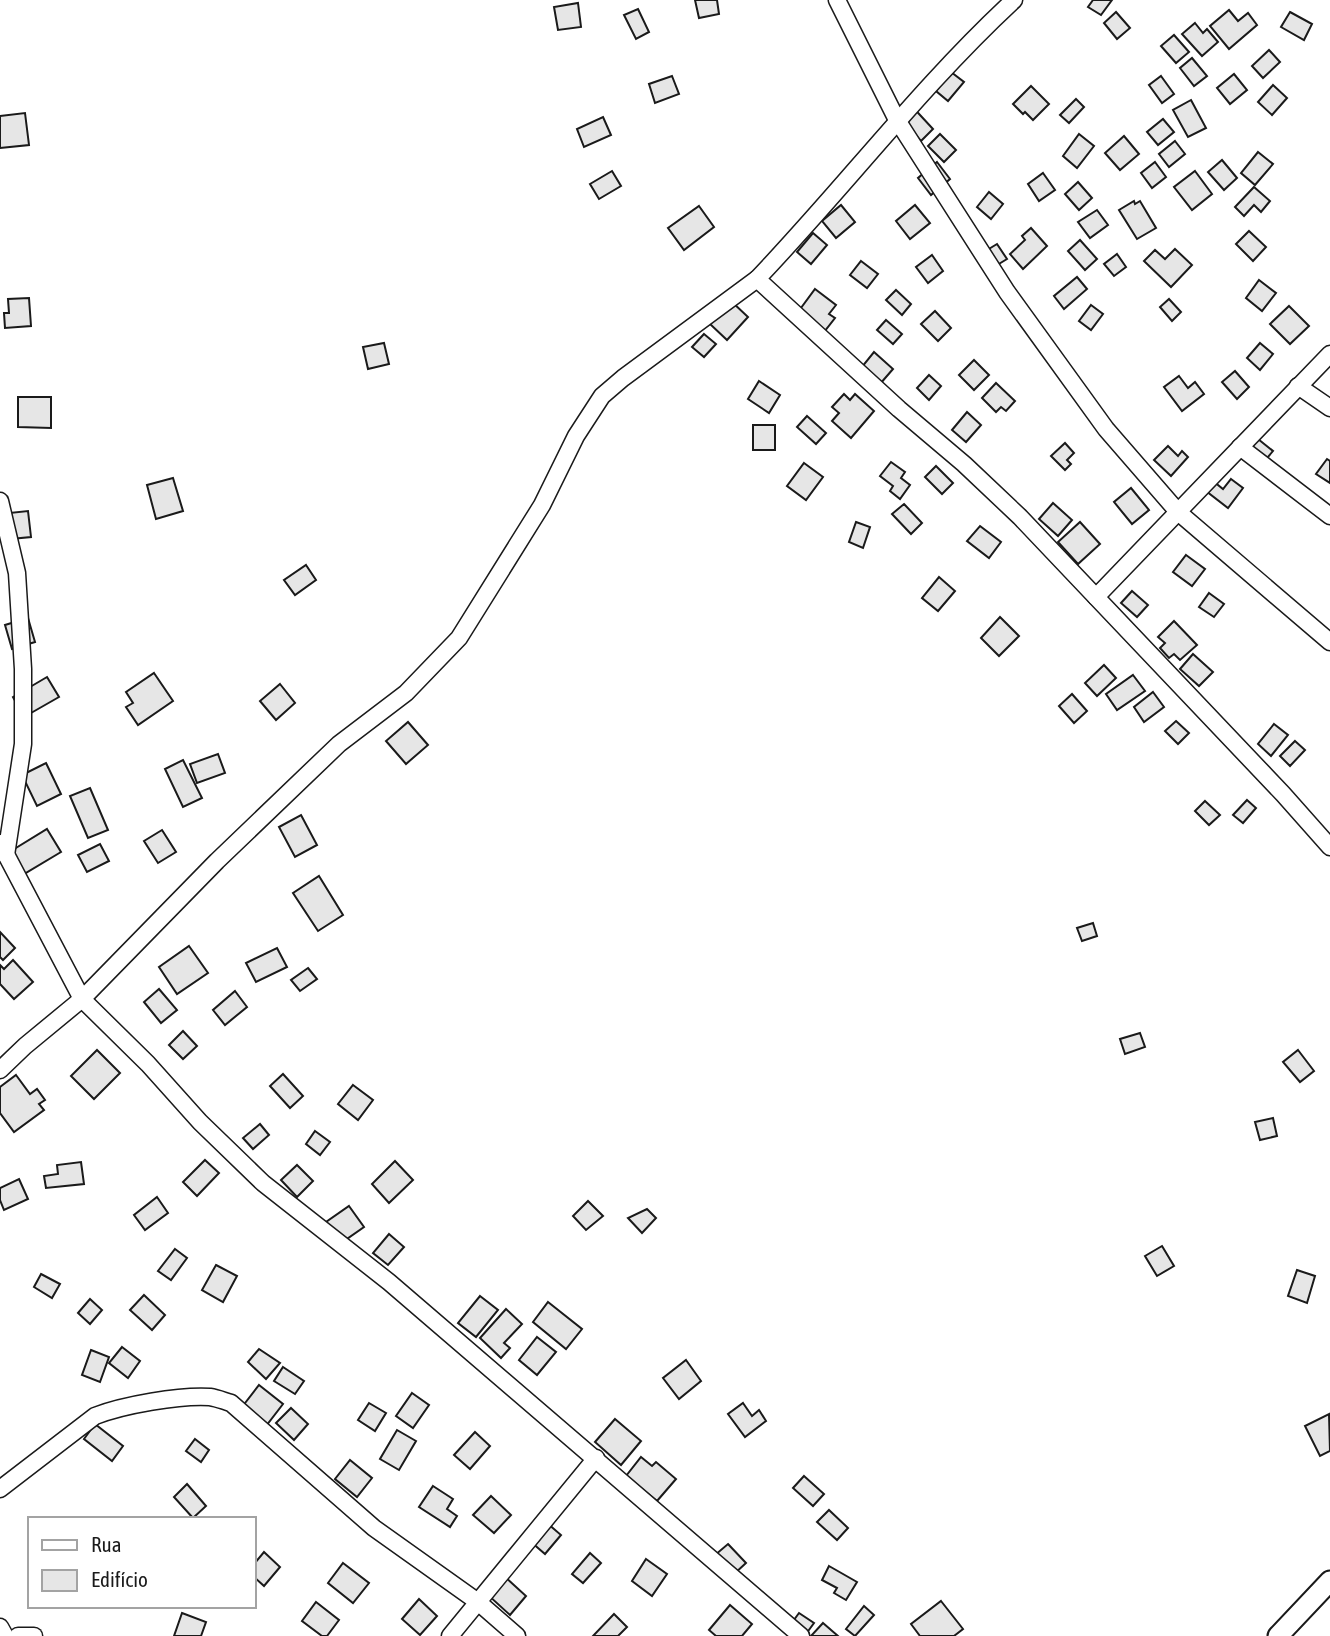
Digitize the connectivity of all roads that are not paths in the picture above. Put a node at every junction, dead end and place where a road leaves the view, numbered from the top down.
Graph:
1 (837, 0) edge
2 (1014, 0) edge
3 (897, 120) junction
4 (757, 279) junction
5 (1330, 354) edge
6 (1298, 386) junction
7 (1330, 408) edge
8 (1240, 447) junction
9 (0, 501) edge
10 (1178, 512) junction
11 (1330, 516) edge
12 (1096, 597) junction
13 (1330, 642) edge
14 (1330, 847) edge
15 (3, 849) edge
16 (82, 999) junction
17 (0, 1070) edge
18 (596, 1458) junction
19 (0, 1489) edge
20 (1330, 1581) edge
21 (478, 1602) junction
22 (0, 1627) edge
23 (5, 1636) edge
24 (18, 1636) edge
25 (34, 1636) edge
26 (450, 1636) edge
27 (517, 1636) edge
28 (801, 1636) edge
29 (1278, 1636) edge

1 - 3 street
2 - 3 street
3 - 4 street
3 - 10 street
4 - 12 street
4 - 16 street
5 - 6 street
6 - 7 street
6 - 8 street
8 - 10 street
8 - 11 street
9 - 15 street
10 - 12 street
10 - 13 street
12 - 14 street
15 - 16 street
16 - 17 street
16 - 18 street
18 - 21 street
18 - 28 street
19 - 21 street
20 - 29 street
21 - 26 street
21 - 27 street
22 - 23 street
24 - 25 street

